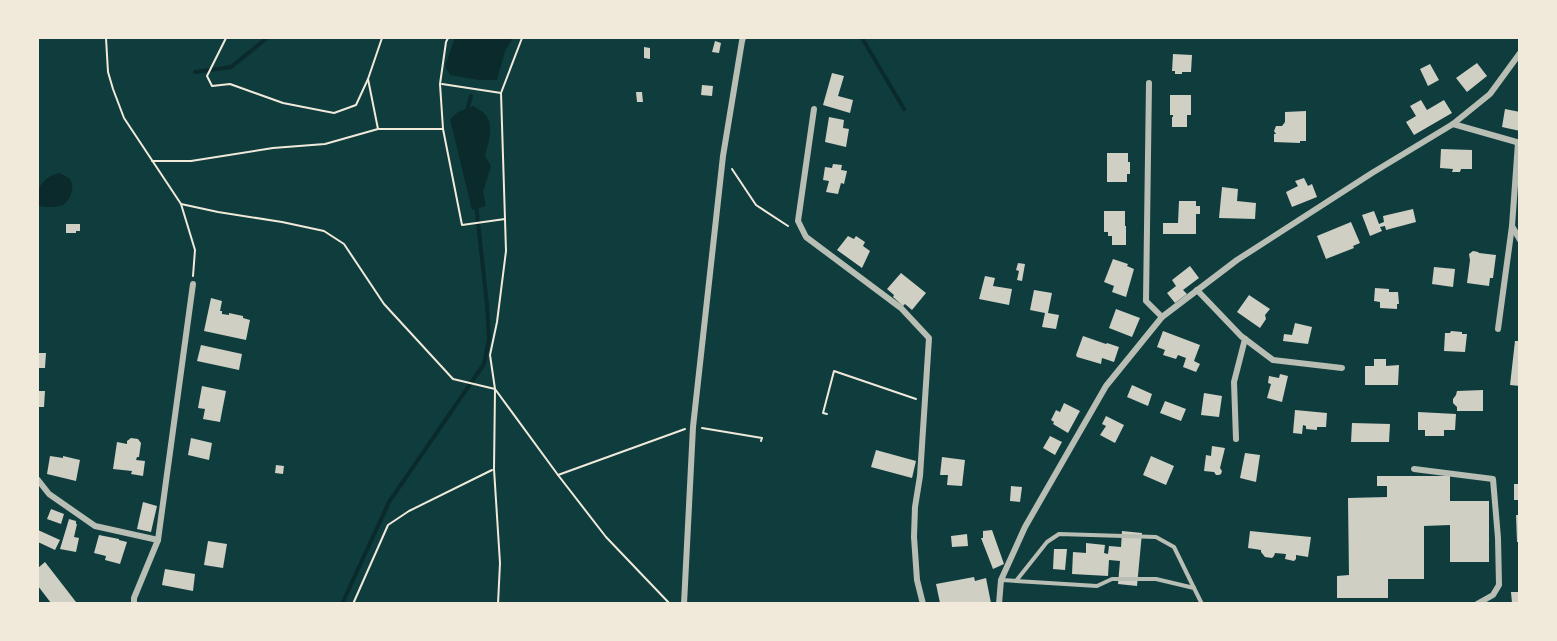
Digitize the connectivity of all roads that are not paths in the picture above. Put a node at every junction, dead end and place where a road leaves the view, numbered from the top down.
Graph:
1 (744, 38) edge
2 (1520, 53) edge
3 (1149, 83) dead end
4 (814, 109) dead end
5 (1453, 124) junction
6 (1519, 143) edge
7 (1512, 226) junction
8 (1520, 240) edge
9 (193, 284) road end
10 (1197, 290) junction
11 (1162, 317) junction
12 (1498, 329) dead end
13 (1245, 339) junction
14 (1342, 368) dead end
15 (1236, 439) dead end
16 (1414, 469) dead end
17 (38, 480) edge
18 (158, 540) junction
19 (1001, 580) junction
20 (1016, 580) junction
21 (1194, 588) junction
22 (134, 603) edge
23 (684, 603) edge
24 (923, 603) edge
25 (999, 603) edge
26 (1202, 603) edge
27 (1477, 603) edge

1 - 23 street
2 - 5 street
3 - 11 street
4 - 24 street
5 - 6 street
5 - 10 street
6 - 7 street
7 - 8 street
7 - 12 street
9 - 18 street
10 - 11 street
10 - 13 street
11 - 19 street
13 - 14 street
13 - 15 street
16 - 27 street
17 - 18 street
18 - 22 street
19 - 20 lane
19 - 25 street
20 - 21 lane
20 - 21 lane
21 - 26 lane

